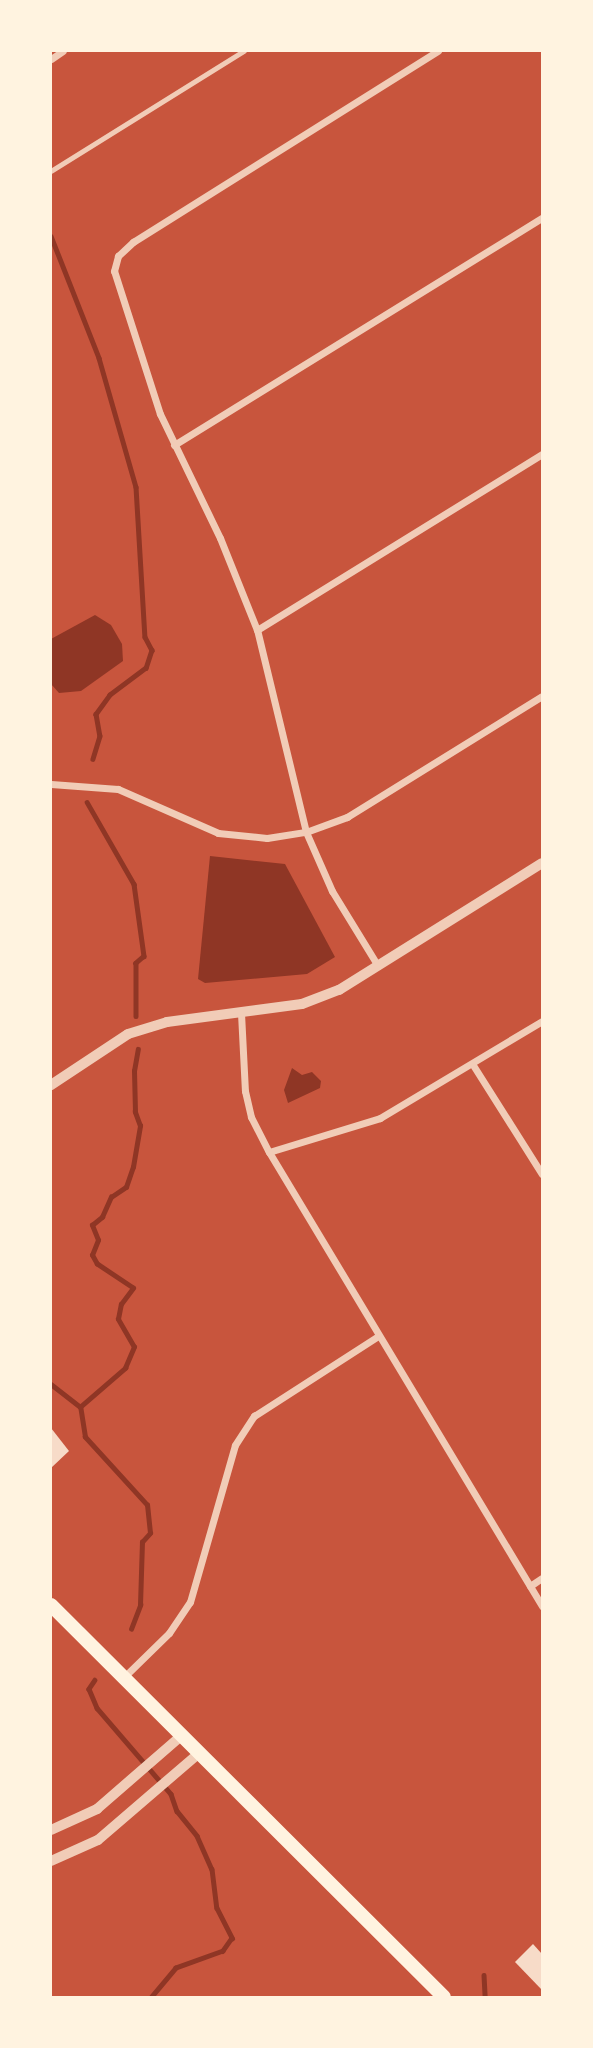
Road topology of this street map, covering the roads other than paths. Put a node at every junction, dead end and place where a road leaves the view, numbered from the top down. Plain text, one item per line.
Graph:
1 (63, 51) edge
2 (244, 51) edge
3 (438, 51) edge
4 (51, 59) edge
5 (51, 171) edge
6 (542, 218) edge
7 (174, 444) junction
8 (542, 454) edge
9 (257, 630) junction
10 (542, 696) edge
11 (51, 784) edge
12 (306, 832) junction
13 (542, 863) edge
14 (378, 966) junction
15 (241, 1013) junction
16 (542, 1021) edge
17 (473, 1065) junction
18 (51, 1085) edge
19 (268, 1152) junction
20 (542, 1174) edge
21 (378, 1336) junction
22 (542, 1578) edge
23 (530, 1586) junction
24 (51, 1605) edge
25 (542, 1606) edge
26 (123, 1677) junction
27 (181, 1736) junction
28 (198, 1754) junction
29 (51, 1830) edge
30 (51, 1861) edge
31 (444, 1997) edge

1 - 4 street
2 - 5 lane
3 - 7 street
6 - 7 street
7 - 9 street
8 - 9 street
9 - 12 street
10 - 12 street
11 - 12 street
12 - 14 street
13 - 14 street
14 - 15 street
15 - 18 street
15 - 19 street
16 - 17 street
17 - 19 street
17 - 20 street
19 - 21 street
21 - 23 street
21 - 26 street
22 - 23 street
23 - 25 street
24 - 26 main road
26 - 27 main road
27 - 28 main road
27 - 29 street
28 - 30 street
28 - 31 main road

